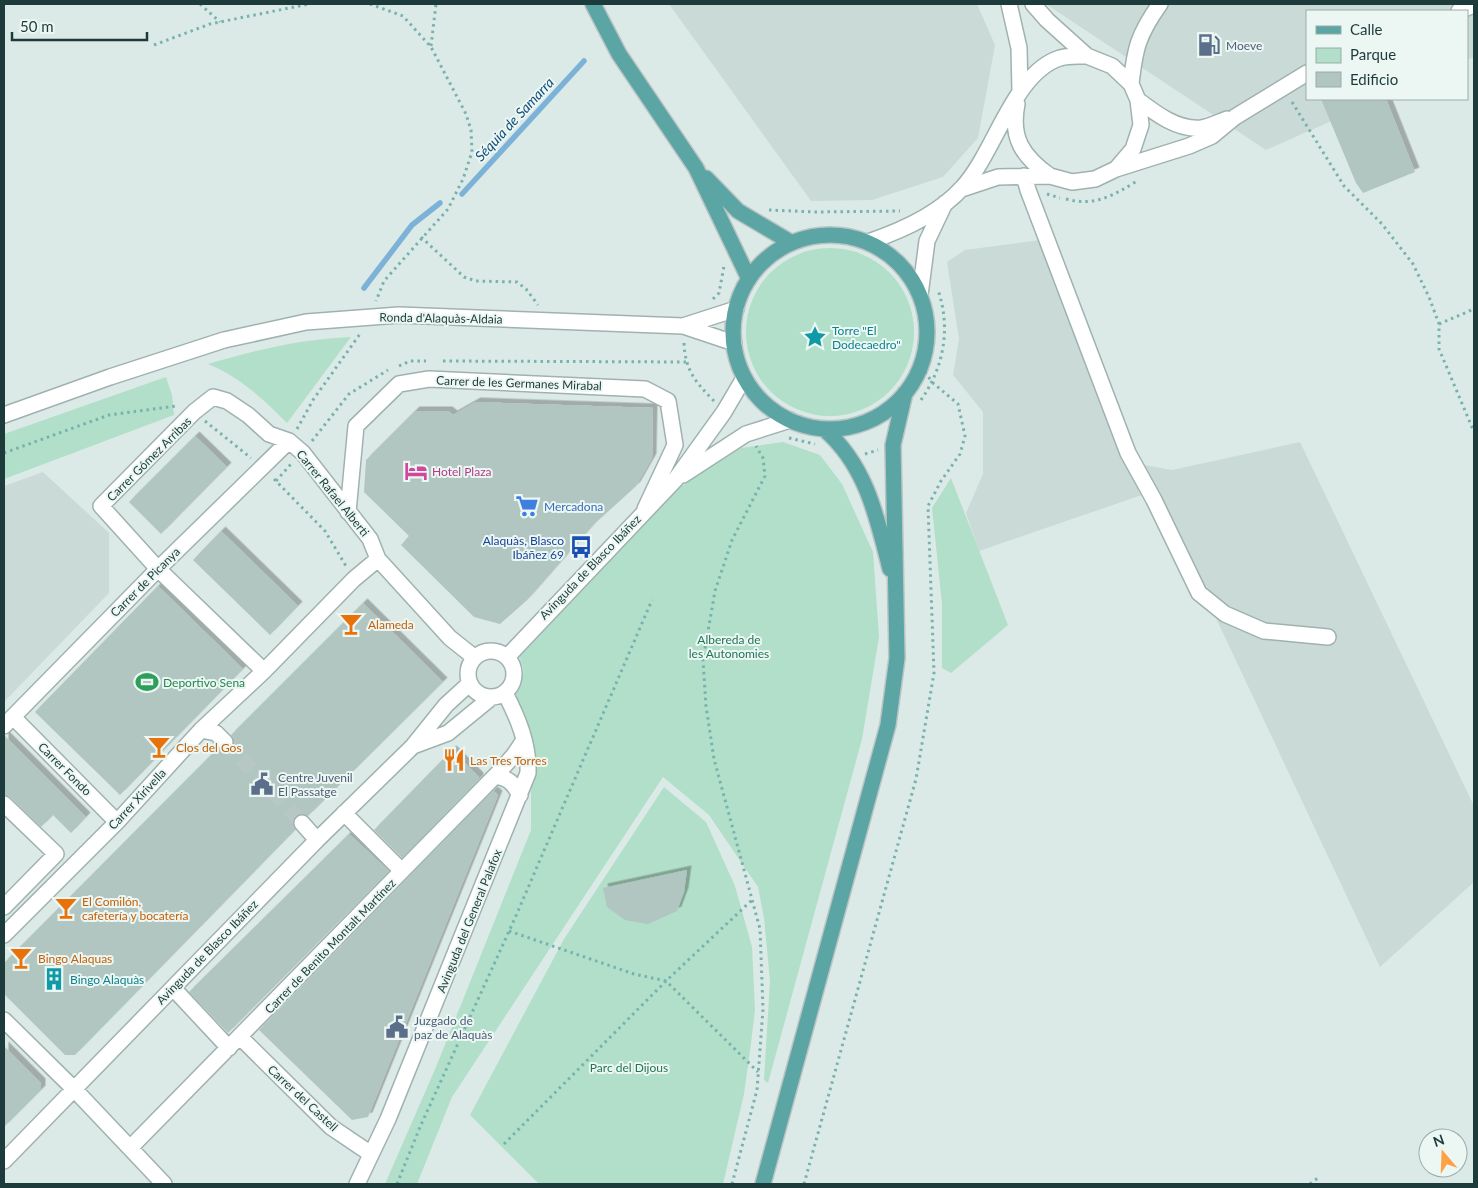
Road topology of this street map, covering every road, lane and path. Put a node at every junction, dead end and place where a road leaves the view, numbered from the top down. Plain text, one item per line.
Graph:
1 (200, 4) edge
2 (309, 4) edge
3 (370, 4) edge
4 (436, 4) edge
5 (593, 4) edge
6 (1009, 4) edge
7 (1033, 4) edge
8 (1160, 4) edge
9 (1474, 5) edge
10 (1462, 10) edge
11 (220, 22) junction
12 (154, 46) dead end
13 (431, 47) junction
14 (1087, 56) junction
15 (1306, 74) edge
16 (1131, 84) junction
17 (1281, 87) junction
18 (1019, 93) junction
19 (1138, 100) junction
20 (1235, 116) junction
21 (696, 168) junction
22 (1116, 169) junction
23 (1024, 176) junction
24 (1050, 176) junction
25 (962, 189) junction
26 (945, 203) junction
27 (927, 214) junction
28 (748, 217) junction
29 (421, 237) junction
30 (868, 242) junction
31 (792, 243) junction
32 (722, 258) dead end
33 (749, 279) junction
34 (936, 283) dead end
35 (920, 294) junction
36 (376, 301) dead end
37 (712, 301) dead end
38 (1474, 309) edge
39 (736, 310) junction
40 (539, 321) junction
41 (1439, 324) junction
42 (683, 326) junction
43 (360, 334) dead end
44 (734, 344) junction
45 (921, 367) junction
46 (744, 378) junction
47 (933, 383) junction
48 (905, 393) junction
49 (213, 397) joint
50 (919, 403) dead end
51 (194, 412) junction
52 (724, 412) junction
53 (4, 415) edge
54 (790, 420) junction
55 (824, 429) junction
56 (1474, 432) edge
57 (782, 436) dead end
58 (289, 441) junction
59 (764, 441) dead end
60 (892, 445) junction
61 (821, 449) dead end
62 (4, 453) edge
63 (302, 453) junction
64 (852, 459) junction
65 (262, 467) junction
66 (675, 480) junction
67 (276, 481) junction
68 (645, 509) junction
69 (348, 512) junction
70 (378, 559) junction
71 (158, 569) junction
72 (354, 579) junction
73 (895, 587) junction
74 (652, 600) dead end
75 (1328, 637) dead end
76 (474, 657) junction
77 (507, 657) junction
78 (264, 671) junction
79 (469, 684) junction
80 (498, 695) junction
81 (8, 721) edge
82 (201, 730) junction
83 (524, 740) junction
84 (224, 742) tunnel mouth
85 (413, 746) junction
86 (495, 776) junction
87 (520, 795) junction
88 (4, 804) edge
89 (344, 813) junction
90 (117, 822) junction
91 (302, 823) tunnel mouth
92 (317, 840) junction
93 (402, 872) junction
94 (752, 900) junction
95 (4, 908) edge
96 (509, 931) junction
97 (4, 935) edge
98 (666, 981) junction
99 (173, 988) junction
100 (7, 1029) edge
101 (235, 1042) junction
102 (758, 1073) junction
103 (74, 1089) junction
104 (504, 1144) dead end
105 (130, 1148) junction
106 (371, 1154) junction
107 (4, 1161) edge
108 (1318, 1177) dead end
109 (164, 1184) edge
110 (357, 1184) edge
111 (397, 1184) edge
112 (732, 1184) edge
113 (764, 1184) edge
114 (804, 1184) edge
115 (1310, 1184) edge

1 - 11 path
2 - 11 path
3 - 13 path
4 - 13 path
5 - 21 main road
6 - 18 street
7 - 14 street
8 - 16 street
9 - 10 street
11 - 12 path
13 - 29 path
14 - 16 street
14 - 18 street
15 - 17 street
16 - 19 street
17 - 20 street
17 - 41 path
18 - 24 street
18 - 25 street
19 - 20 street
19 - 22 street
20 - 22 street
21 - 28 main road
21 - 33 main road
22 - 24 street
23 - 24 street
23 - 25 street
23 - 75 street
25 - 26 street
26 - 27 street
26 - 35 street
27 - 28 path
27 - 30 street
28 - 31 main road
29 - 36 path
29 - 40 path
30 - 31 main road
30 - 35 main road
31 - 33 main road
32 - 37 path
33 - 39 main road
34 - 47 path
35 - 45 main road
38 - 41 path
39 - 42 street
39 - 44 main road
40 - 42 street, Ronda d'Alaquàs-Aldaia
40 - 53 street, Ronda d'Alaquàs-Aldaia
41 - 56 path
42 - 44 street
42 - 52 path
43 - 58 path
44 - 46 main road
45 - 47 path
45 - 48 main road
46 - 52 street, Avinguda de Blasco Ibáñez
46 - 54 main road
47 - 50 path
47 - 114 path
48 - 55 main road
48 - 60 main road
49 - 51 street, Carrer Gómez Arribas
49 - 58 street, Carrer Rafael Alberti
51 - 62 path
51 - 65 path
51 - 71 street, Carrer Gómez Arribas
52 - 66 street, Avinguda de Blasco Ibáñez
54 - 55 main road
54 - 66 street, Avinguda de Blasco Ibáñez
55 - 64 main road
57 - 61 path
58 - 63 street, Carrer Rafael Alberti
58 - 65 street, Carrer de Picanya
59 - 94 path
60 - 64 path
60 - 73 main road
63 - 67 path
63 - 69 street, Carrer Rafael Alberti
64 - 73 main road
65 - 67 path
65 - 71 street, Carrer de Picanya
66 - 68 street, Avinguda de Blasco Ibáñez
67 - 72 path
68 - 69 street, Carrer de les Germanes Mirabal
68 - 77 street, Avinguda de Blasco Ibáñez
69 - 70 street, Carrer Rafael Alberti
70 - 72 street, Carrer Xirivella
70 - 76 street, Carrer Rafael Alberti
71 - 78 street, Carrer Gómez Arribas
71 - 81 street, Carrer de Picanya
72 - 78 street, Carrer Xirivella
73 - 113 main road
74 - 96 path
76 - 77 street
76 - 79 street
77 - 80 street
78 - 82 street, Carrer Xirivella
79 - 80 street
79 - 85 street, Avinguda de Blasco Ibáñez
80 - 83 street, Avinguda del General Palafox
80 - 85 street, Avinguda de Blasco Ibáñez
81 - 90 street, Carrer Fondo
82 - 84 street
82 - 90 street, Carrer Xirivella
83 - 86 street, Carrer de Benito Montalt Martínez
83 - 87 street, Avinguda del General Palafox
85 - 89 street, Avinguda de Blasco Ibáñez
86 - 87 street
86 - 93 street, Carrer de Benito Montalt Martínez
87 - 106 street, Avinguda del General Palafox
88 - 95 street
89 - 92 street, Avinguda de Blasco Ibáñez
89 - 93 street
90 - 97 street, Carrer Xirivella
91 - 92 street
92 - 99 street, Avinguda de Blasco Ibáñez
93 - 101 street, Carrer de Benito Montalt Martínez
94 - 98 path
94 - 102 path
96 - 98 path
96 - 111 path
98 - 102 path
98 - 104 path
99 - 101 street, Carrer del Castell
99 - 103 street, Avinguda de Blasco Ibáñez
100 - 103 street
101 - 105 street, Carrer de Benito Montalt Martínez
101 - 106 street, Carrer del Castell
102 - 112 path
103 - 105 street
103 - 107 street, Avinguda de Blasco Ibáñez
105 - 109 street
106 - 110 street, Avinguda del General Palafox
108 - 115 path

